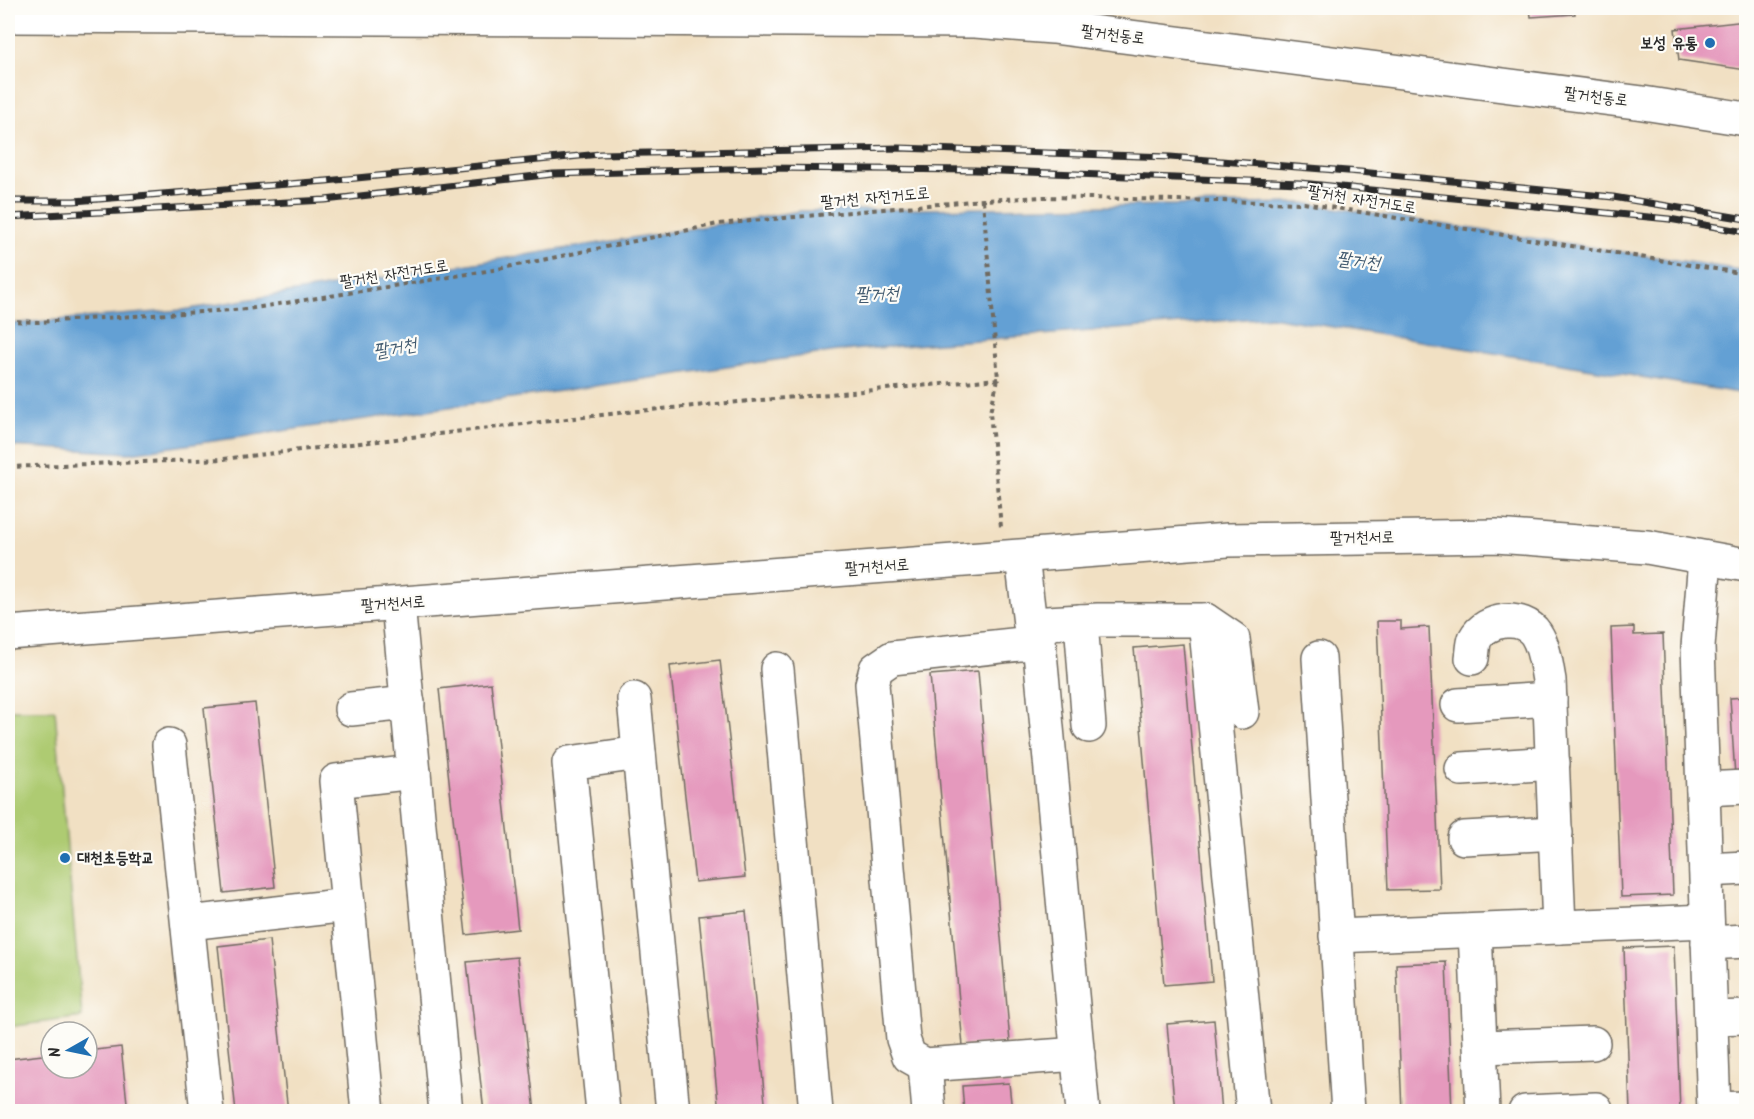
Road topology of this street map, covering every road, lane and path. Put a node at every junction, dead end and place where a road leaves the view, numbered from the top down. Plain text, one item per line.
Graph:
1 (308, 13) edge
2 (842, 15) edge
3 (8, 16) edge
4 (1053, 17) edge
5 (1746, 119) edge
6 (983, 200) junction
7 (1746, 274) edge
8 (8, 321) edge
9 (998, 379) junction
10 (8, 467) edge
11 (1013, 557) junction
12 (1705, 558) junction
13 (1746, 565) edge
14 (398, 604) junction
15 (1205, 620) junction
16 (1081, 621) junction
17 (8, 633) edge
18 (1035, 633) junction
19 (1319, 658) dead end
20 (1472, 658) dead end
21 (777, 669) dead end
22 (634, 699) dead end
23 (1550, 699) junction
24 (408, 703) junction
25 (1458, 705) dead end
26 (351, 709) dead end
27 (1242, 712) dead end
28 (1089, 726) dead end
29 (169, 745) dead end
30 (639, 753) junction
31 (1552, 763) junction
32 (1462, 769) dead end
33 (414, 772) junction
34 (1746, 787) edge
35 (1703, 789) junction
36 (1556, 833) junction
37 (1464, 838) dead end
38 (1746, 868) edge
39 (1706, 870) junction
40 (348, 905) junction
41 (188, 923) junction
42 (1559, 927) junction
43 (1475, 931) junction
44 (1708, 932) junction
45 (1336, 936) junction
46 (1746, 941) edge
47 (1746, 1017) edge
48 (1711, 1018) junction
49 (1593, 1043) dead end
50 (1481, 1047) junction
51 (1078, 1054) junction
52 (925, 1065) junction
53 (1746, 1108) edge
54 (1596, 1109) dead end
55 (1714, 1110) edge
56 (207, 1112) edge
57 (368, 1112) edge
58 (446, 1112) edge
59 (603, 1112) edge
60 (673, 1112) edge
61 (816, 1112) edge
62 (929, 1112) edge
63 (1083, 1112) edge
64 (1253, 1112) edge
65 (1348, 1112) edge
66 (1483, 1112) edge
67 (1525, 1112) edge

1 - 2 main road, 팔거천동로
1 - 3 main road, 팔거천동로
2 - 4 main road, 팔거천동로
4 - 5 main road, 팔거천동로
6 - 7 path, 팔거천 자전거도로
6 - 8 path, 팔거천 자전거도로
6 - 9 path
9 - 10 path
9 - 11 path
11 - 12 main road, 팔거천서로
11 - 14 main road, 팔거천서로
11 - 18 main road
12 - 13 main road, 팔거천서로
12 - 35 main road
14 - 17 main road, 팔거천서로
14 - 24 main road
15 - 16 main road
15 - 27 main road
15 - 64 main road
16 - 18 main road
16 - 28 main road
18 - 51 main road
18 - 52 main road
19 - 45 main road
20 - 23 main road
21 - 61 main road
22 - 30 main road
23 - 25 main road
23 - 31 main road
24 - 26 main road
24 - 33 main road
29 - 41 main road
30 - 59 main road
30 - 60 main road
31 - 32 main road
31 - 36 main road
33 - 40 main road
33 - 58 main road
34 - 35 main road
35 - 39 main road
36 - 37 main road
36 - 42 main road
38 - 39 main road
39 - 44 main road
40 - 41 main road
40 - 57 main road
41 - 56 main road
42 - 43 main road
42 - 44 main road
43 - 45 main road
43 - 50 main road
44 - 46 main road
44 - 48 main road
45 - 65 main road
47 - 48 main road
48 - 55 main road
49 - 50 main road
50 - 66 main road
51 - 52 main road
51 - 63 main road
52 - 62 main road
53 - 55 main road
54 - 67 main road

